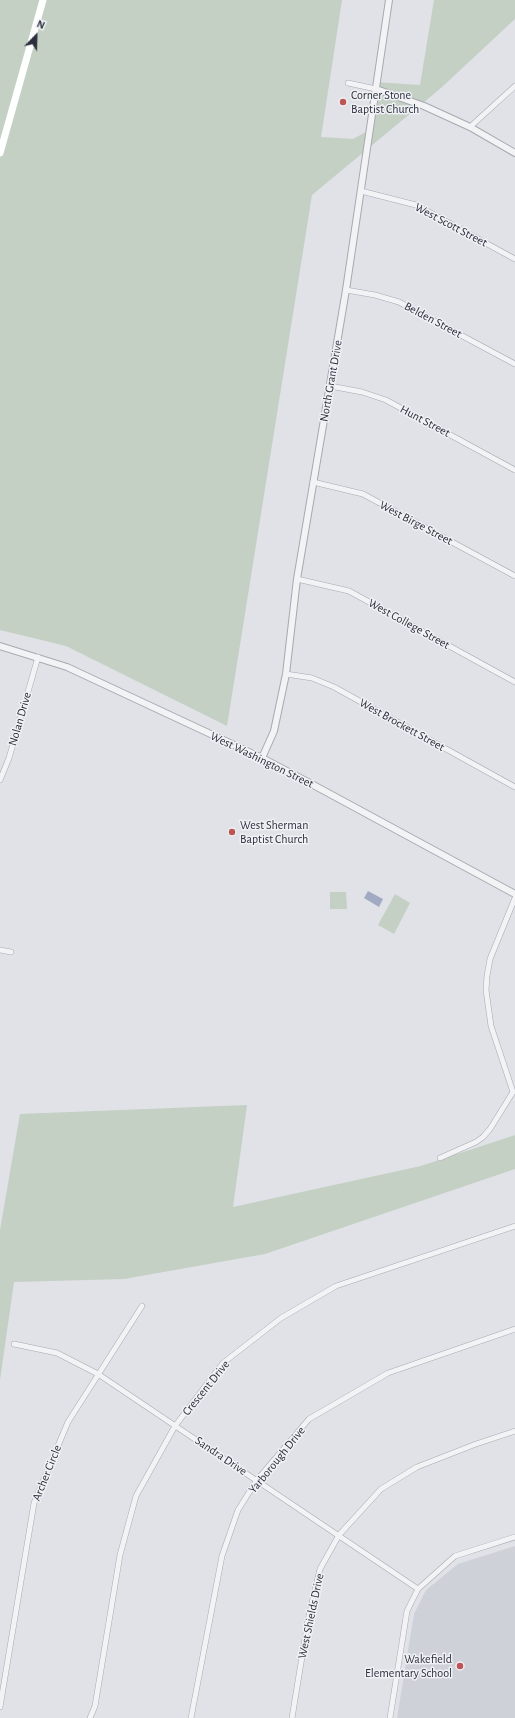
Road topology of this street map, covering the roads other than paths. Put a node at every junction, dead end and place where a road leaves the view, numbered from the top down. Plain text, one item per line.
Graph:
1 (43, 0) edge
2 (389, 0) edge
3 (348, 83) dead end
4 (515, 86) edge
5 (376, 89) junction
6 (470, 127) junction
7 (0, 153) edge
8 (515, 153) edge
9 (361, 191) junction
10 (515, 259) edge
11 (346, 290) junction
12 (515, 364) edge
13 (330, 386) junction
14 (515, 470) edge
15 (313, 482) junction
16 (515, 576) edge
17 (297, 579) junction
18 (0, 646) edge
19 (38, 657) junction
20 (286, 674) junction
21 (515, 682) edge
22 (262, 758) junction
23 (0, 780) edge
24 (515, 787) edge
25 (515, 894) edge
26 (515, 898) edge
27 (0, 950) edge
28 (11, 952) dead end
29 (514, 1092) edge
30 (440, 1158) dead end
31 (515, 1226) edge
32 (142, 1306) dead end
33 (515, 1329) edge
34 (14, 1344) dead end
35 (98, 1374) junction
36 (175, 1426) junction
37 (515, 1431) edge
38 (257, 1480) junction
39 (339, 1535) junction
40 (515, 1537) edge
41 (418, 1589) junction
42 (0, 1707) edge
43 (90, 1718) edge
44 (191, 1718) edge
45 (292, 1718) edge
46 (390, 1718) edge

1 - 7 main road
2 - 5 street, North Grant Drive
3 - 5 street
4 - 6 street
5 - 6 street
5 - 9 street, North Grant Drive
6 - 8 street
9 - 10 street, West Scott Street
9 - 11 street, North Grant Drive
11 - 12 street, Belden Street
11 - 13 street, North Grant Drive
13 - 14 street, Hunt Street
13 - 15 street, North Grant Drive
15 - 16 street, West Birge Street
15 - 17 street, North Grant Drive
17 - 20 street, North Grant Drive
17 - 21 street, West College Street
18 - 19 street, West Washington Street
19 - 22 street, West Washington Street
19 - 23 street, Nolan Drive
20 - 22 street, North Grant Drive
20 - 24 street, West Brockett Street
22 - 25 street, West Washington Street
26 - 29 street
27 - 28 street
29 - 30 street
31 - 36 street, Crescent Drive
32 - 35 street, Archer Circle
33 - 38 street, Yarborough Drive
34 - 35 street, Sandra Drive
35 - 36 street, Sandra Drive
35 - 42 street, Archer Circle
36 - 38 street, Sandra Drive
36 - 43 street, Crescent Drive
37 - 39 street, West Shields Drive
38 - 39 street, Sandra Drive
38 - 44 street, Yarborough Drive
39 - 41 street, Sandra Drive
39 - 45 street, West Shields Drive
40 - 41 street
41 - 46 street

